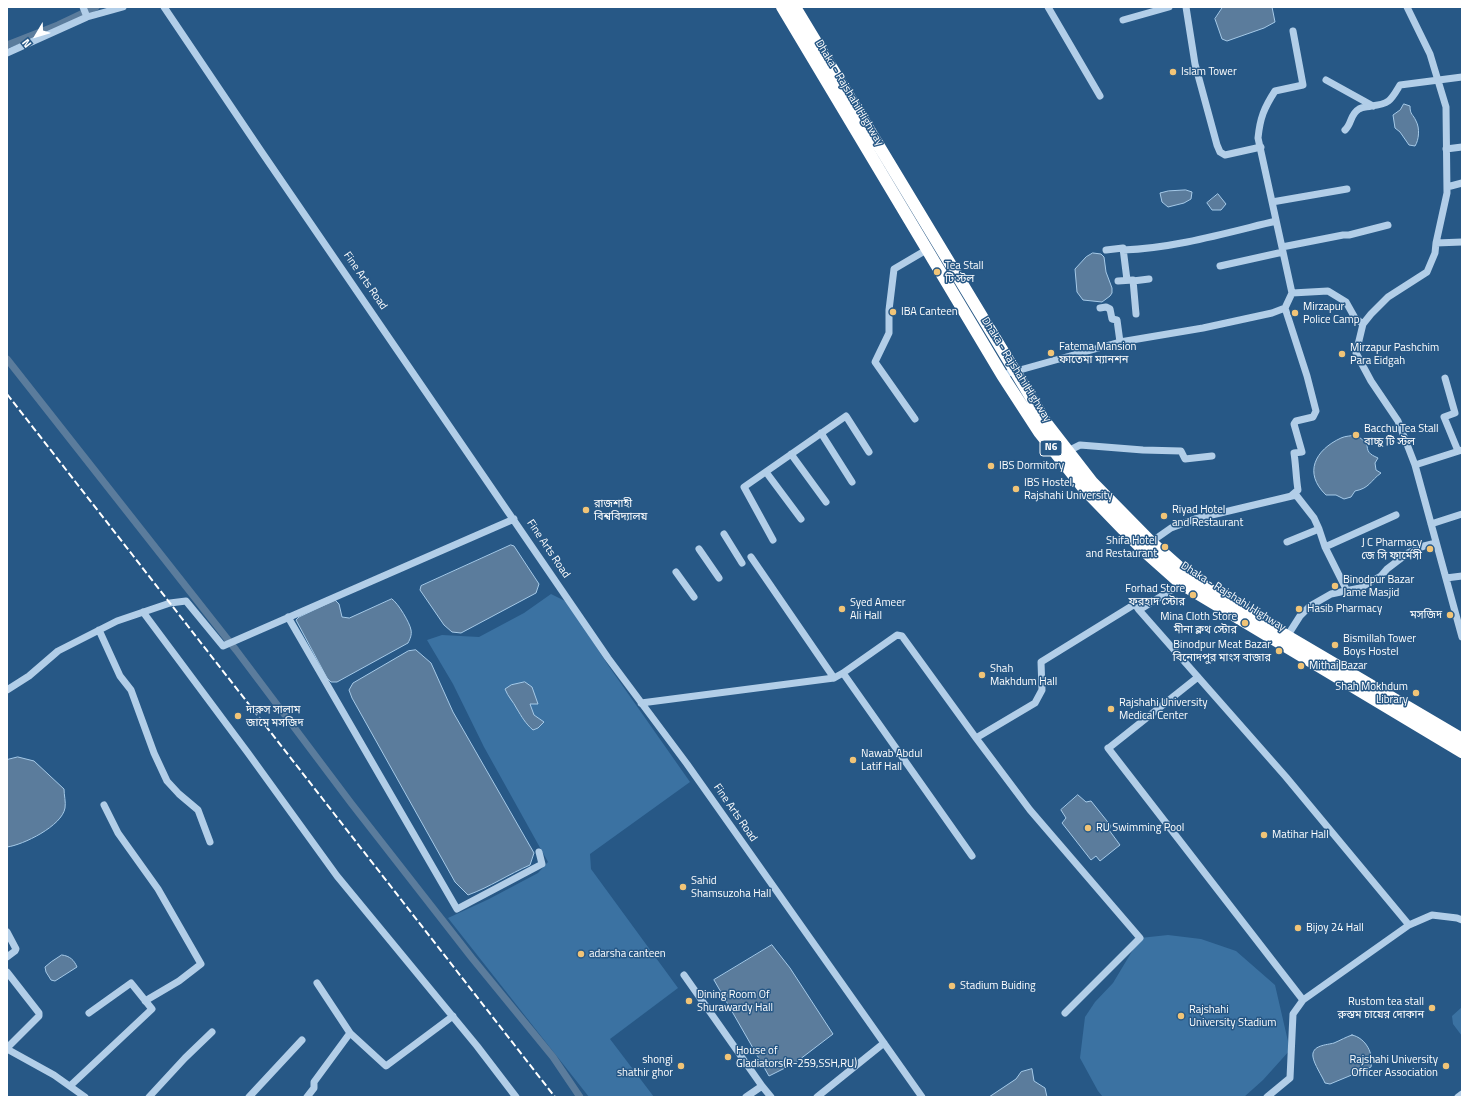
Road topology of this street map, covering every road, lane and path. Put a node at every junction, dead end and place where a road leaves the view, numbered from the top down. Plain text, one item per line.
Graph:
1 (83, 7) edge
2 (123, 7) edge
3 (164, 7) edge
4 (782, 7) edge
5 (795, 7) edge
6 (1048, 7) edge
7 (1169, 7) edge
8 (1186, 7) edge
9 (1407, 7) edge
10 (87, 17) junction
11 (1123, 20) dead end
12 (1293, 31) dead end
13 (7, 53) edge
14 (1462, 77) edge
15 (1326, 80) dead end
16 (1438, 80) junction
17 (1100, 96) dead end
18 (1373, 106) junction
19 (1345, 130) dead end
20 (1462, 146) edge
21 (1261, 147) junction
22 (1446, 149) junction
23 (1462, 183) edge
24 (1447, 187) junction
25 (1348, 189) dead end
26 (1272, 202) junction
27 (1276, 221) junction
28 (1388, 225) dead end
29 (1462, 242) edge
30 (1436, 243) junction
31 (928, 249) junction
32 (1283, 249) junction
33 (1106, 250) dead end
34 (1123, 250) junction
35 (1220, 266) dead end
36 (1149, 279) dead end
37 (1130, 280) junction
38 (1118, 282) dead end
39 (1292, 294) junction
40 (1100, 308) dead end
41 (1285, 308) junction
42 (1136, 314) dead end
43 (1363, 324) junction
44 (1120, 342) junction
45 (1014, 372) junction
46 (1002, 376) junction
47 (1445, 378) dead end
48 (915, 419) dead end
49 (821, 433) junction
50 (1068, 450) junction
51 (1460, 450) edge
52 (868, 452) dead end
53 (791, 454) junction
54 (1212, 456) dead end
55 (1415, 465) junction
56 (766, 472) junction
57 (852, 482) dead end
58 (1291, 496) junction
59 (826, 502) dead end
60 (1462, 514) edge
61 (1396, 515) dead end
62 (514, 519) junction
63 (801, 519) dead end
64 (1431, 524) junction
65 (1319, 529) junction
66 (724, 534) dead end
67 (773, 540) dead end
68 (1151, 542) junction
69 (1287, 542) dead end
70 (1436, 543) junction
71 (1325, 547) junction
72 (699, 549) dead end
73 (750, 557) dead end
74 (742, 563) dead end
75 (676, 572) dead end
76 (1462, 576) edge
77 (719, 578) dead end
78 (1446, 578) junction
79 (1180, 583) junction
80 (1347, 591) junction
81 (694, 597) dead end
82 (1139, 610) junction
83 (143, 612) junction
84 (288, 617) junction
85 (99, 630) junction
86 (1462, 637) edge
87 (1285, 639) junction
88 (843, 673) junction
89 (1198, 677) junction
90 (834, 678) junction
91 (7, 690) edge
92 (641, 703) junction
93 (976, 738) junction
94 (1462, 739) edge
95 (1462, 752) edge
96 (104, 805) dead end
97 (210, 842) dead end
98 (539, 852) dead end
99 (972, 856) dead end
100 (1462, 920) edge
101 (1409, 925) junction
102 (7, 932) edge
103 (7, 957) edge
104 (7, 972) edge
105 (684, 975) dead end
106 (317, 983) dead end
107 (1303, 1000) junction
108 (145, 1001) junction
109 (88, 1013) dead end
110 (1065, 1014) dead end
111 (453, 1016) junction
112 (212, 1032) dead end
113 (350, 1033) junction
114 (302, 1040) dead end
115 (884, 1044) junction
116 (7, 1048) edge
117 (70, 1086) junction
118 (762, 1086) junction
119 (1462, 1094) edge
120 (85, 1097) edge
121 (149, 1097) edge
122 (249, 1097) edge
123 (307, 1097) edge
124 (516, 1097) edge
125 (746, 1097) edge
126 (771, 1097) edge
127 (817, 1097) edge
128 (922, 1097) edge
129 (1267, 1097) edge
130 (1458, 1097) edge

1 - 10 street
2 - 10 street
3 - 62 street, Fine Arts Road
4 - 31 highway, Dhaka - Rajshahi Highway / N6
5 - 45 highway, Dhaka - Rajshahi Highway / N6
6 - 17 street
7 - 11 street
8 - 21 street
9 - 16 street
10 - 13 street
12 - 21 street
14 - 16 street
15 - 18 street
16 - 18 street
16 - 22 street
18 - 19 street
20 - 22 street
21 - 26 street
22 - 24 street
23 - 24 street
24 - 30 street
25 - 26 street
26 - 27 street
27 - 32 street
27 - 34 street
28 - 32 street
29 - 30 street
30 - 43 street
31 - 46 highway, Dhaka - Rajshahi Highway / N6
31 - 48 street
32 - 35 street
32 - 39 street
33 - 34 street
34 - 37 street
36 - 37 street
37 - 38 street
37 - 42 street
39 - 41 street
39 - 43 street
40 - 44 street
41 - 44 street
41 - 58 street
43 - 55 street
44 - 45 street
45 - 46 street
45 - 50 highway, Dhaka - Rajshahi Highway / N6
46 - 79 highway, Dhaka - Rajshahi Highway / N6
47 - 51 street
49 - 52 street
49 - 53 street
49 - 57 street
50 - 54 street
50 - 68 highway, Dhaka - Rajshahi Highway / N6
51 - 55 street
53 - 56 street
53 - 59 street
55 - 64 street
56 - 63 street
56 - 67 street
58 - 65 street
58 - 68 street
60 - 64 street
61 - 71 street
62 - 84 street
62 - 92 street, Fine Arts Road
64 - 70 street
65 - 69 street
65 - 71 street
66 - 74 street
68 - 87 highway, Dhaka - Rajshahi Highway / N6
70 - 78 street
70 - 80 street
71 - 80 street
72 - 77 street
73 - 90 street
75 - 81 street
76 - 78 street
78 - 86 street
79 - 82 street
79 - 87 highway, Dhaka - Rajshahi Highway / N6
80 - 87 street
82 - 89 street
82 - 93 street
83 - 84 street
83 - 85 street
83 - 111 street
84 - 98 street
85 - 91 street
85 - 97 street
87 - 94 highway, Dhaka - Rajshahi Highway / N6
87 - 95 highway, Dhaka - Rajshahi Highway / N6
88 - 90 street
88 - 93 street
88 - 99 street
89 - 101 street
89 - 107 street
90 - 92 street
92 - 115 street, Fine Arts Road
93 - 110 street
96 - 108 street
100 - 101 street
101 - 107 street
102 - 103 street
104 - 116 street
105 - 118 street
106 - 113 street
107 - 129 street
108 - 109 street
108 - 117 street
111 - 113 street
111 - 124 street
112 - 121 street
113 - 123 street
114 - 122 street
115 - 127 street
115 - 128 street, Fine Arts Road
116 - 117 street
117 - 120 street
118 - 125 street
118 - 126 street
119 - 130 street

